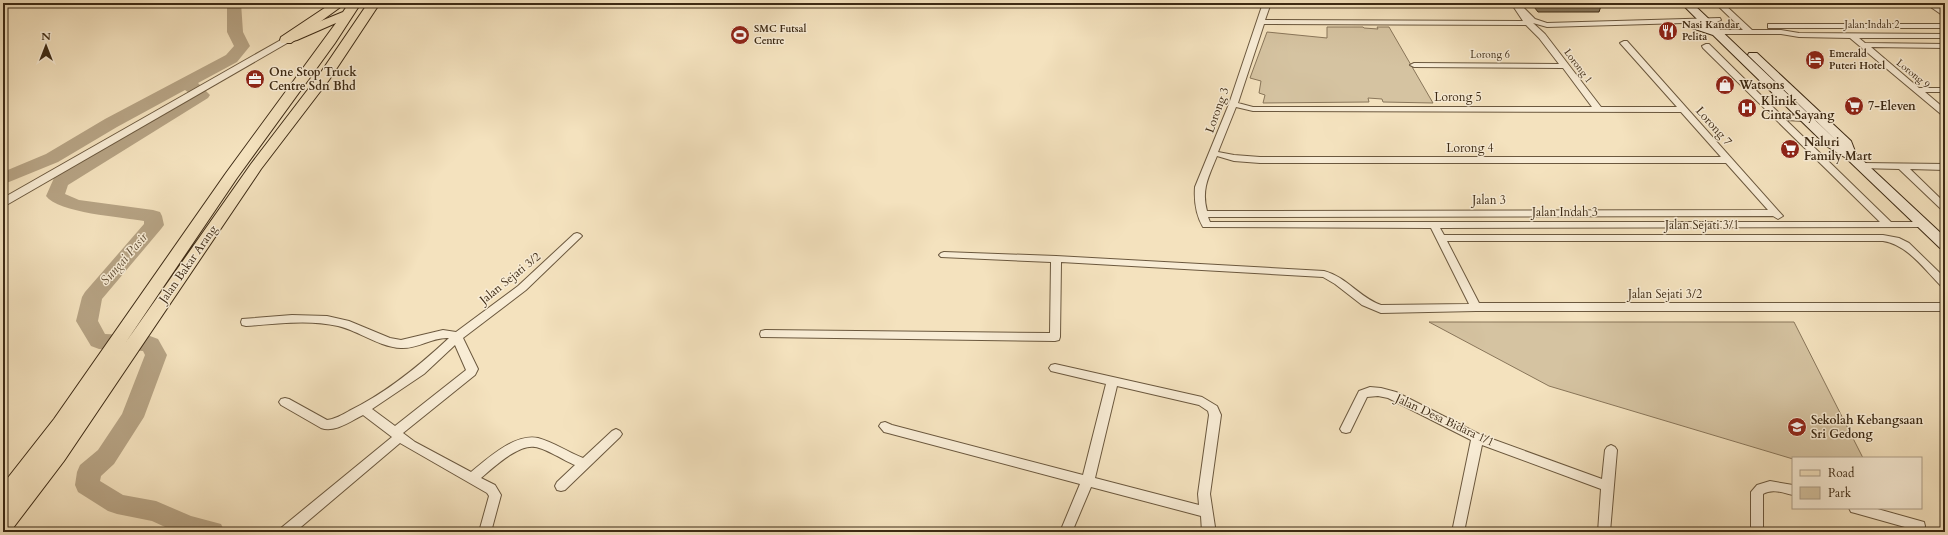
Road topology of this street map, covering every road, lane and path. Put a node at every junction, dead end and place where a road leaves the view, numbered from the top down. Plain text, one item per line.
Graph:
1 (374, 3) edge
2 (1267, 3) edge
3 (1515, 3) edge
4 (1719, 3) edge
5 (1929, 3) edge
6 (1692, 5) edge
7 (347, 7) edge
8 (1520, 10) junction
9 (1945, 15) edge
10 (1261, 22) junction
11 (1603, 22) junction
12 (1687, 22) junction
13 (1528, 23) junction
14 (1547, 25) junction
15 (1743, 26) junction
16 (1945, 26) edge
17 (1719, 30) junction
18 (1750, 32) junction
19 (1799, 35) junction
20 (1542, 36) junction
21 (1851, 36) junction
22 (1945, 36) edge
23 (286, 40) junction
24 (331, 40) junction
25 (1624, 43) dead end
26 (1862, 45) junction
27 (1706, 46) dead end
28 (1945, 46) edge
29 (1414, 65) dead end
30 (1565, 66) junction
31 (1917, 90) junction
32 (1945, 90) edge
33 (1233, 104) junction
34 (1598, 109) junction
35 (1683, 110) junction
36 (1945, 113) edge
37 (1780, 117) junction
38 (1805, 118) junction
39 (1213, 153) junction
40 (1850, 155) junction
41 (1728, 160) junction
42 (1862, 166) junction
43 (1901, 166) junction
44 (1945, 166) edge
45 (3, 203) edge
46 (1945, 208) edge
47 (1776, 213) junction
48 (1202, 214) junction
49 (1206, 225) joint
50 (1434, 225) junction
51 (1786, 225) junction
52 (1889, 225) junction
53 (1924, 225) junction
54 (577, 236) dead end
55 (1441, 238) junction
56 (1945, 245) edge
57 (944, 255) dead end
58 (1056, 258) junction
59 (1945, 284) edge
60 (1476, 307) junction
61 (1945, 307) edge
62 (246, 322) dead end
63 (765, 334) dead end
64 (457, 337) junction
65 (110, 366) junction
66 (1055, 368) dead end
67 (1113, 380) junction
68 (285, 402) dead end
69 (364, 409) junction
70 (885, 426) dead end
71 (1346, 429) dead end
72 (616, 434) dead end
73 (398, 435) junction
74 (1477, 438) junction
75 (1611, 450) dead end
76 (584, 464) junction
77 (472, 478) junction
78 (1088, 480) junction
79 (561, 486) dead end
80 (1607, 486) junction
81 (1792, 490) edge
82 (3, 499) edge
83 (1859, 509) edge
84 (1207, 512) junction
85 (3, 526) edge
86 (1920, 526) dead end
87 (286, 532) edge
88 (485, 532) edge
89 (1066, 532) edge
90 (1208, 532) edge
91 (1458, 532) edge
92 (1604, 532) edge
93 (1757, 532) edge

1 - 65 main road, Jalan Bakar Arang
2 - 10 street, Lorong 3
3 - 8 street
4 - 15 street
5 - 9 street
6 - 12 main road
6 - 17 main road
7 - 23 highway
7 - 24 main road, Jalan Bakar Arang
8 - 11 street
8 - 13 street, Lorong 1
8 - 14 street
10 - 13 street
10 - 33 street, Lorong 3
11 - 12 street
11 - 14 street
12 - 17 main road
12 - 17 street
13 - 20 street, Lorong 1
14 - 20 street
15 - 16 street
15 - 18 street
17 - 18 street, Jalan Indah 2
17 - 19 street, Jalan Indah 2
17 - 38 main road
17 - 40 main road
18 - 19 street, Jalan Indah 2
19 - 21 street, Jalan Indah 2
20 - 30 street, Lorong 1
21 - 22 street, Jalan Indah 2
21 - 26 street, Lorong 9
23 - 24 main road
23 - 45 street
24 - 65 main road, Jalan Bakar Arang
25 - 35 street, Lorong 7
26 - 28 street
26 - 31 street, Lorong 9
27 - 37 street
29 - 30 street, Lorong 6
30 - 34 street, Lorong 1
31 - 32 street
31 - 36 street, Lorong 9
33 - 34 street, Lorong 5
33 - 39 street, Lorong 3
34 - 35 street, Lorong 5
35 - 41 street, Lorong 7
37 - 38 street
37 - 52 street
38 - 40 main road
39 - 41 street, Lorong 4
39 - 48 street, Lorong 3
40 - 42 main road
41 - 47 street, Lorong 7
42 - 43 street
42 - 53 main road
43 - 44 street
43 - 46 street
47 - 48 street, Jalan 3
47 - 51 street, Lorong 7
48 - 49 street, Lorong 3
49 - 50 street, Jalan Indah 3
50 - 51 street, Jalan Indah 3
50 - 55 street
51 - 52 street, Jalan Indah 3
52 - 53 street, Jalan Indah 3
53 - 56 main road
54 - 64 street, Jalan Sejati 3/2
55 - 59 street, Jalan Sejati 3/1
55 - 60 street
57 - 58 street, Jalan Sejati 3/2
58 - 60 street, Jalan Sejati 3/2
58 - 63 street
60 - 61 street, Jalan Sejati 3/2
62 - 64 street
64 - 69 street, Jalan Sejati 3/2
64 - 73 street
65 - 82 main road, Jalan Bakar Arang
65 - 85 main road, Jalan Bakar Arang
66 - 67 street
67 - 78 street
67 - 84 street
68 - 69 street, Jalan Sejati 3/2
69 - 73 street
70 - 78 street
71 - 74 street, Jalan Desa Bidara 1/1
72 - 76 street
73 - 77 street
73 - 87 street
74 - 80 street, Jalan Desa Bidara 1/1
74 - 91 street
75 - 80 street
76 - 77 street
76 - 79 street
77 - 88 street
78 - 84 street
78 - 89 street
80 - 92 street
81 - 93 street
83 - 86 street
84 - 90 street

